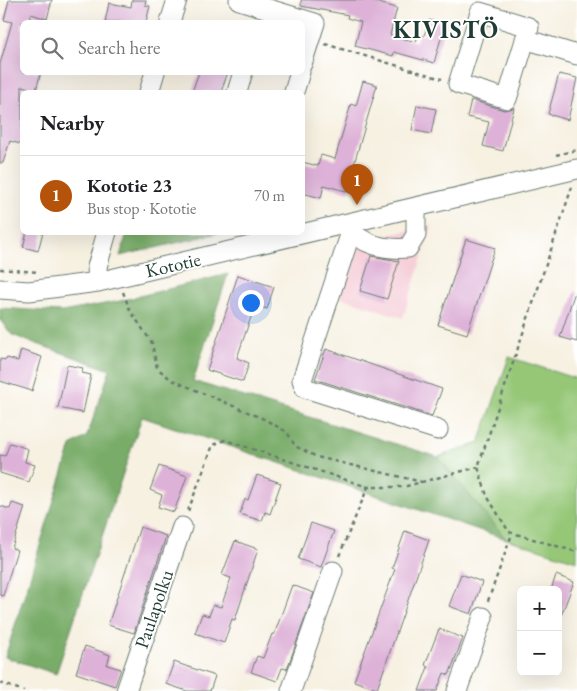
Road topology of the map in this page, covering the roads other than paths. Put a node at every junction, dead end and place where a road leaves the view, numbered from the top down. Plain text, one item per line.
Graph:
1 (177, 0) edge
2 (240, 0) edge
3 (260, 15) edge
4 (171, 20) edge
5 (294, 20) edge
6 (305, 22) edge
7 (525, 39) junction
8 (305, 55) edge
9 (577, 55) edge
10 (154, 75) edge
11 (242, 75) edge
12 (299, 75) edge
13 (150, 90) edge
14 (238, 90) edge
15 (295, 90) edge
16 (576, 174) edge
17 (416, 208) junction
18 (348, 229) junction
19 (106, 235) edge
20 (98, 282) junction
21 (0, 289) edge
22 (438, 430) dead end
23 (182, 527) road end
24 (333, 571) road end
25 (483, 617) road end
26 (126, 691) edge
27 (292, 691) edge
28 (458, 691) edge

1 - 4 street
2 - 3 street
3 - 5 street
6 - 8 street
7 - 7 street
7 - 9 street
10 - 13 street
11 - 14 street
12 - 15 street
16 - 17 street, Kototie
17 - 18 street, Kototie
17 - 18 street
18 - 20 street, Kototie
18 - 22 street
19 - 20 street
20 - 21 street, Kototie
23 - 26 street, Paulapolku
24 - 27 street
25 - 28 street

